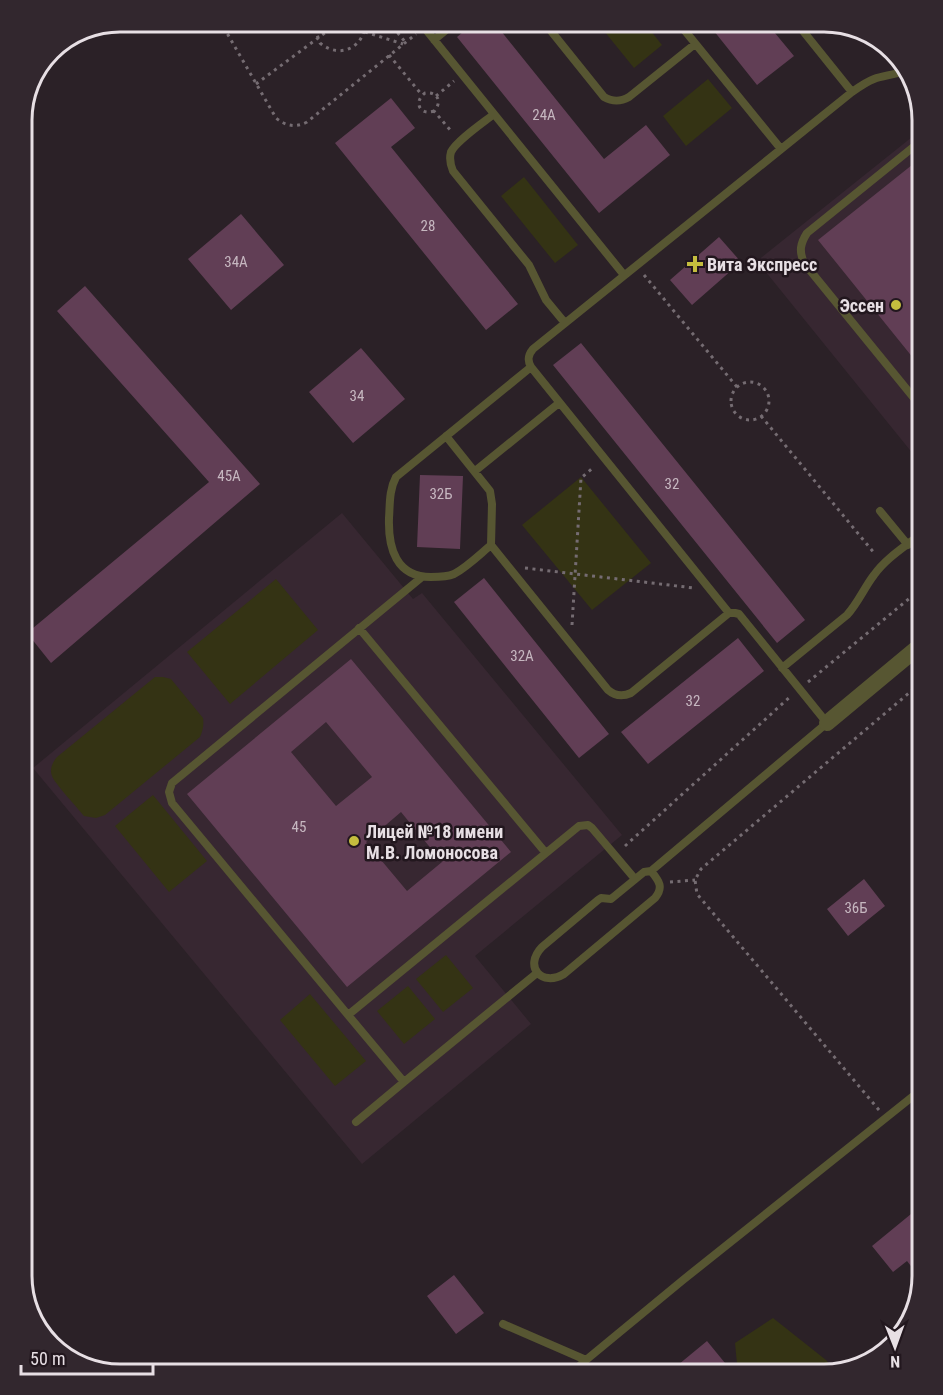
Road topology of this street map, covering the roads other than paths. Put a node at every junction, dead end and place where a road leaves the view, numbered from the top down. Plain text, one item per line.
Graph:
1 (427, 31) edge
2 (444, 31) edge
3 (552, 32) edge
4 (685, 32) edge
5 (804, 32) edge
6 (434, 40) junction
7 (695, 44) junction
8 (898, 74) edge
9 (852, 92) junction
10 (494, 114) junction
11 (912, 148) edge
12 (781, 149) junction
13 (624, 275) junction
14 (565, 323) junction
15 (531, 368) junction
16 (912, 396) edge
17 (559, 403) junction
18 (446, 436) junction
19 (475, 471) junction
20 (880, 511) dead end
21 (912, 542) edge
22 (491, 545) junction
23 (908, 545) junction
24 (422, 577) junction
25 (729, 613) junction
26 (359, 628) junction
27 (912, 653) edge
28 (782, 668) junction
29 (827, 723) junction
30 (545, 852) junction
31 (651, 871) junction
32 (635, 879) junction
33 (537, 973) junction
34 (348, 1015) junction
35 (404, 1082) junction
36 (912, 1097) edge
37 (356, 1122) dead end
38 (503, 1324) dead end
39 (586, 1360) junction
40 (582, 1364) edge

1 - 6 lane
2 - 6 lane
3 - 7 lane
4 - 7 lane
5 - 9 lane
6 - 10 lane
7 - 12 lane
8 - 9 lane
9 - 12 lane
10 - 13 lane
10 - 14 lane
11 - 16 lane
12 - 13 lane
13 - 14 lane
14 - 15 lane
15 - 17 lane
15 - 18 lane
17 - 19 lane
17 - 25 lane
18 - 19 lane
18 - 24 lane
19 - 22 lane
20 - 23 lane
21 - 23 lane
22 - 24 lane
22 - 25 lane
23 - 28 lane
24 - 26 lane
25 - 28 lane
26 - 30 lane
26 - 34 lane
27 - 29 street
28 - 29 lane
29 - 31 lane
30 - 32 lane
30 - 34 lane
31 - 32 lane
31 - 33 lane
32 - 33 lane
33 - 35 lane
34 - 35 lane
35 - 37 lane
36 - 39 lane
38 - 39 lane
39 - 40 lane

